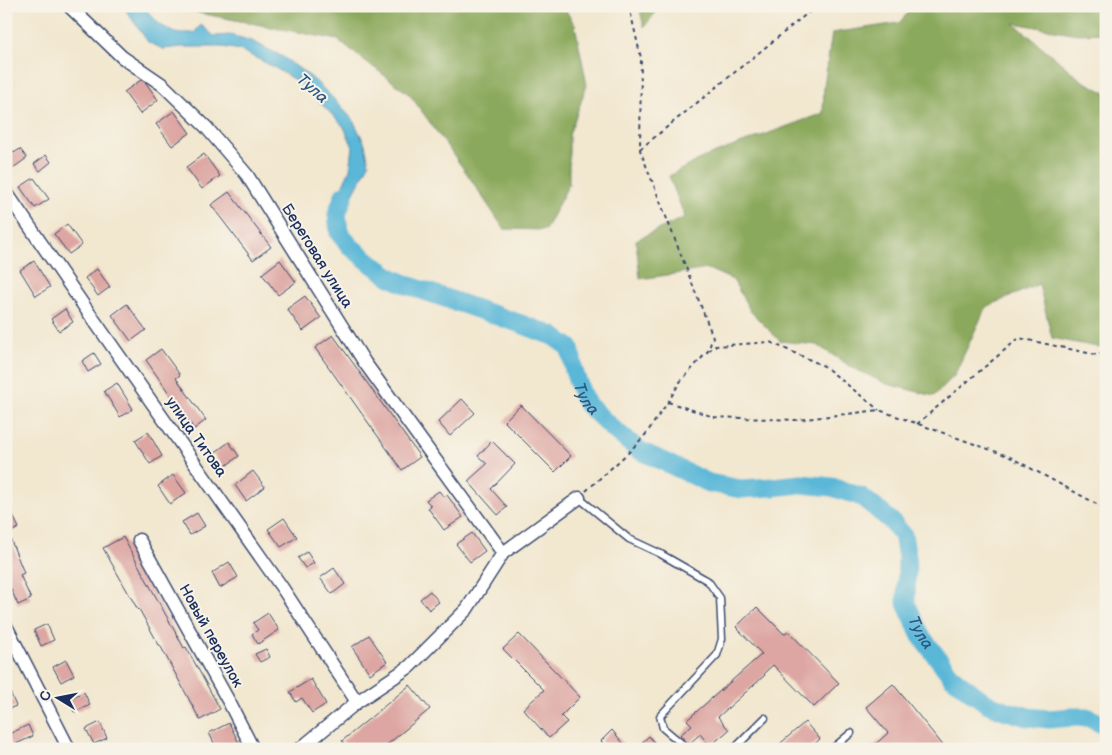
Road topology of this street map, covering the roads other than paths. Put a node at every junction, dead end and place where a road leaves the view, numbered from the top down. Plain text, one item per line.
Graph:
1 (69, 6) edge
2 (6, 192) edge
3 (579, 498) joint
4 (139, 540) dead end
5 (503, 553) junction
6 (6, 626) edge
7 (357, 702) junction
8 (765, 718) dead end
9 (851, 733) dead end
10 (69, 749) edge
11 (253, 749) edge
12 (300, 749) edge
13 (688, 749) edge
14 (734, 749) edge
15 (832, 749) edge

1 - 5 street, Береговая улица
2 - 7 street, улица Титова
3 - 5 street
3 - 13 lane
4 - 11 street, Новый переулок
5 - 7 street
6 - 10 street
7 - 12 street
8 - 14 lane
9 - 15 lane

